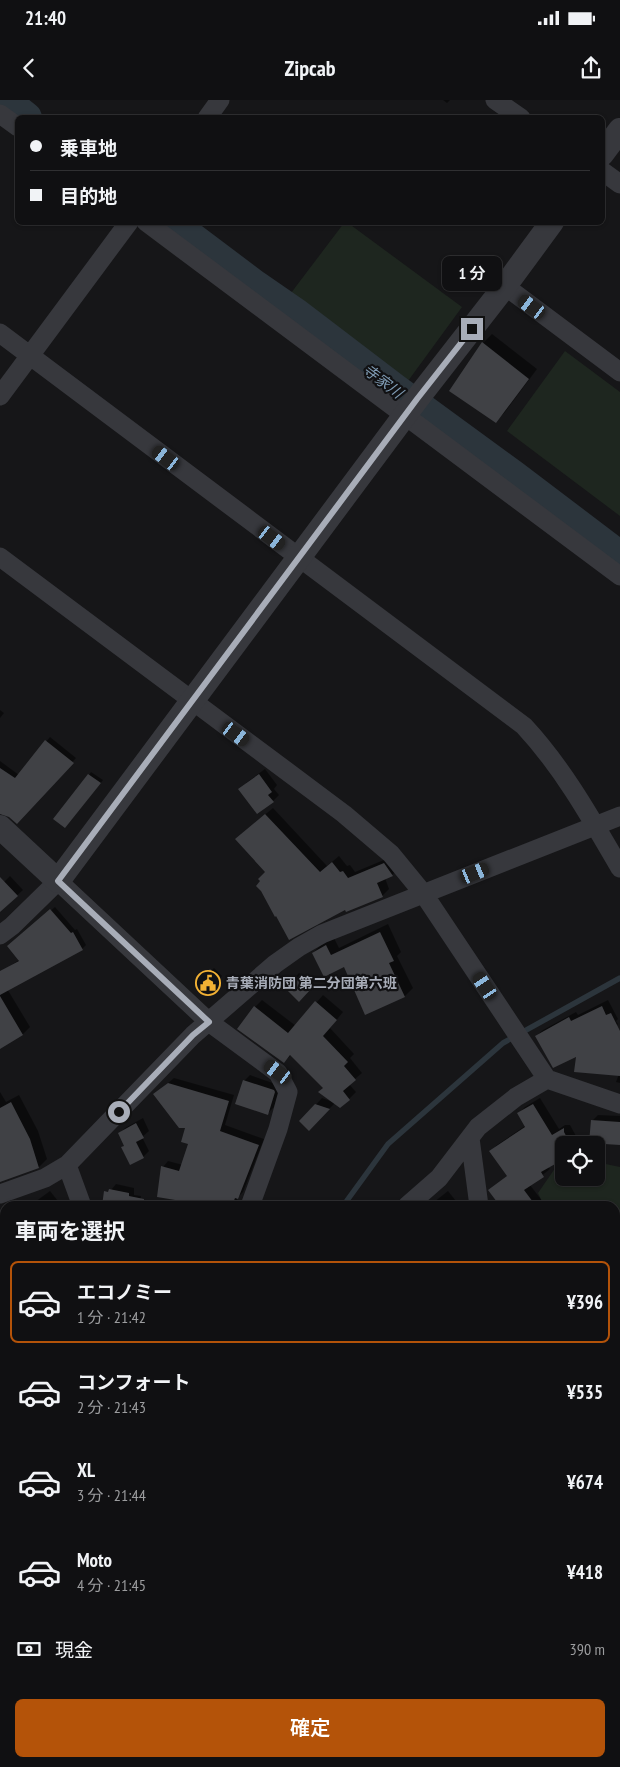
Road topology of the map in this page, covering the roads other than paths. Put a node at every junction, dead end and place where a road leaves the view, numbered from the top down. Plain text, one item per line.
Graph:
1 (220, 100) edge
2 (495, 100) edge
3 (0, 114) edge
4 (209, 115) edge
5 (517, 115) edge
6 (15, 125) edge
7 (620, 130) edge
8 (605, 150) edge
9 (605, 173) edge
10 (620, 184) edge
11 (127, 225) edge
12 (150, 225) edge
13 (550, 225) edge
14 (505, 286) junction
15 (0, 333) edge
16 (30, 356) junction
17 (620, 372) edge
18 (0, 396) edge
19 (411, 408) junction
20 (0, 557) edge
21 (300, 558) junction
22 (620, 576) edge
23 (192, 701) junction
24 (620, 816) edge
25 (595, 825) junction
26 (0, 827) edge
27 (620, 868) edge
28 (58, 881) junction
29 (423, 893) junction
30 (0, 935) edge
31 (209, 1022) junction
32 (547, 1079) junction
33 (620, 1104) edge
34 (470, 1138) junction
35 (67, 1165) junction
36 (0, 1194) edge
37 (80, 1201) edge
38 (252, 1201) edge
39 (413, 1201) edge
40 (478, 1201) edge

1 - 4 street
2 - 5 street
3 - 6 street
7 - 8 street
9 - 10 street
11 - 16 street
12 - 19 street
13 - 14 street
14 - 17 street
14 - 19 street
15 - 16 street
16 - 18 street
16 - 21 street
19 - 21 street
19 - 22 street
20 - 23 street
21 - 23 street
21 - 25 street
23 - 28 street
23 - 29 street
24 - 25 street
25 - 27 street
25 - 29 street
26 - 28 street
28 - 30 street
28 - 31 street
29 - 31 street
29 - 32 street
31 - 35 street
31 - 38 street
32 - 33 street
32 - 34 street
34 - 39 street
34 - 40 street
35 - 36 street
35 - 37 street

